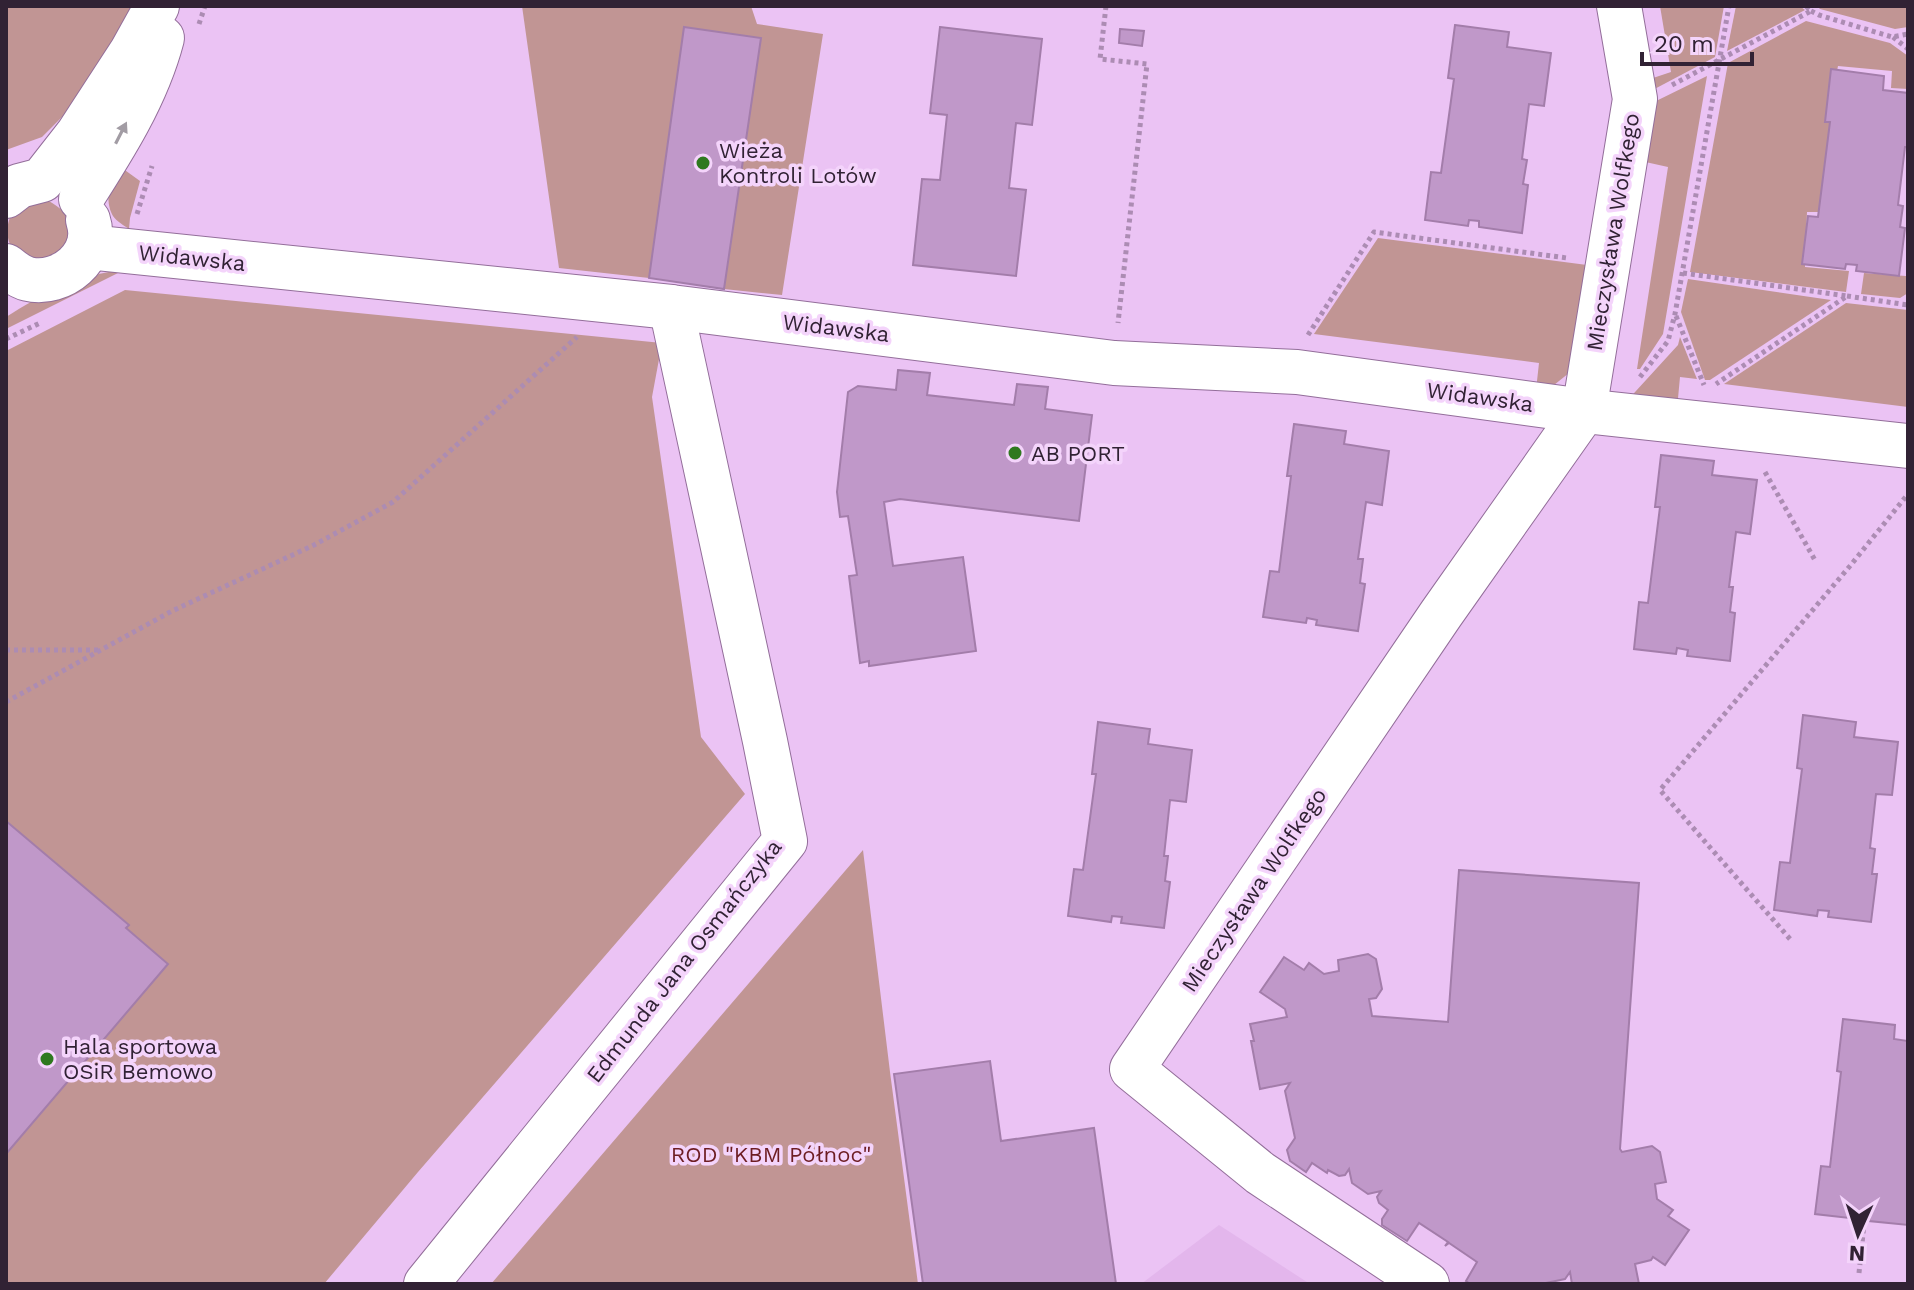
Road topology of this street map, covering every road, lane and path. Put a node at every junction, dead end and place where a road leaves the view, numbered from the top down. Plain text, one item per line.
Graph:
1 (157, 6) edge
2 (170, 6) edge
3 (1106, 6) edge
4 (1619, 6) edge
5 (1729, 6) edge
6 (1809, 8) edge
7 (1908, 34) edge
8 (1892, 37) junction
9 (1908, 49) edge
10 (1720, 60) junction
11 (18, 187) edge
12 (81, 199) junction
13 (88, 247) junction
14 (1576, 259) dead end
15 (25, 273) edge
16 (1683, 273) junction
17 (1847, 296) junction
18 (1906, 303) edge
19 (671, 307) junction
20 (6, 308) edge
21 (1675, 314) junction
22 (580, 335) dead end
23 (1304, 345) dead end
24 (1114, 363) junction
25 (1713, 387) dead end
26 (1708, 393) dead end
27 (1598, 412) junction
28 (1908, 446) edge
29 (1765, 472) dead end
30 (1908, 494) edge
31 (1816, 562) dead end
32 (6, 650) edge
33 (99, 650) junction
34 (6, 702) edge
35 (1790, 939) dead end
36 (1865, 1214) dead end
37 (1859, 1273) dead end
38 (426, 1284) edge
39 (1427, 1284) edge

1 - 11 street
12 -> 2 street
3 - 24 path
4 - 27 street, Mieczysława Wolfkego
5 - 10 path
6 - 8 path
6 - 10 path
7 - 8 path
8 - 9 path
10 - 16 path
11 - 12 street
12 - 13 street
13 - 15 street
13 - 19 street, Widawska
14 - 23 path
15 - 20 street
16 - 17 path
16 - 21 path
17 - 18 path
17 - 25 path
19 - 24 street, Widawska
19 - 38 street, Edmunda Jana Osmańczyka
21 - 26 path
21 - 27 path
22 - 33 path
24 - 27 street, Widawska
27 - 28 street
27 - 39 street, Mieczysława Wolfkego
29 - 31 path
30 - 35 path
32 - 33 path
33 - 34 path
36 - 37 path

